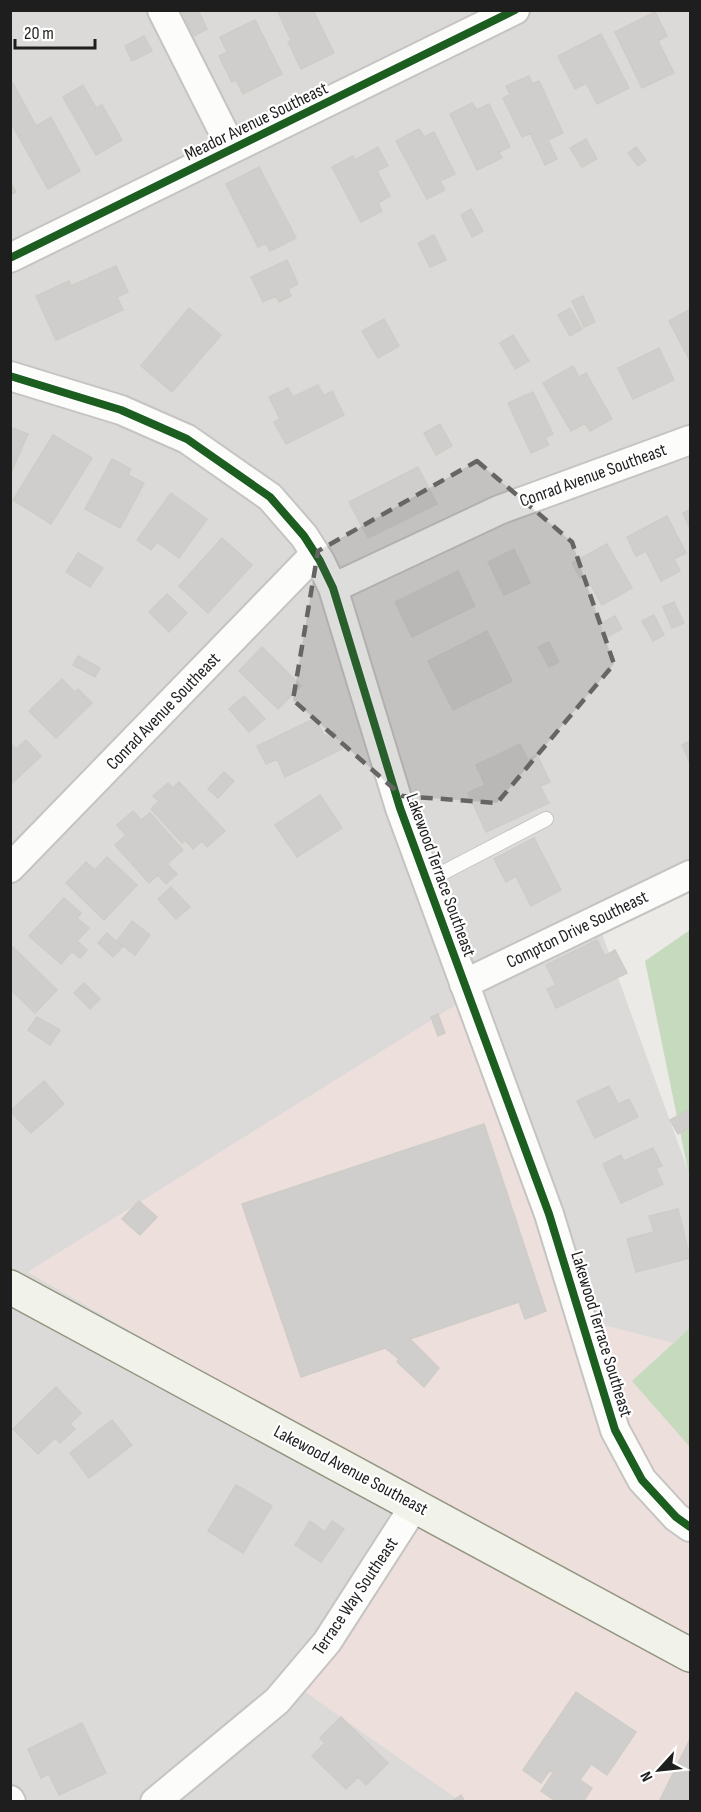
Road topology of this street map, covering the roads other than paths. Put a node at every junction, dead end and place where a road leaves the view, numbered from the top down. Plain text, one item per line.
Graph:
1 (162, 10) edge
2 (514, 10) edge
3 (232, 149) junction
4 (10, 258) edge
5 (10, 376) edge
6 (690, 440) edge
7 (315, 554) junction
8 (333, 588) junction
9 (546, 819) dead end
10 (10, 868) edge
11 (690, 875) edge
12 (427, 880) junction
13 (464, 984) junction
14 (10, 1287) edge
15 (415, 1504) junction
16 (690, 1527) edge
17 (690, 1654) edge
18 (155, 1802) edge

1 - 3 street
2 - 3 street, Meador Avenue Southeast
3 - 4 street, Meador Avenue Southeast
5 - 7 street, Lakewood Terrace Southeast
6 - 8 street, Conrad Avenue Southeast
7 - 8 street, Lakewood Terrace Southeast
7 - 10 street, Conrad Avenue Southeast
8 - 12 street, Lakewood Terrace Southeast
9 - 12 lane
11 - 13 street, Compton Drive Southeast
12 - 13 street, Lakewood Terrace Southeast
13 - 16 street, Lakewood Terrace Southeast
14 - 15 main road, Lakewood Avenue Southeast
15 - 17 main road, Lakewood Avenue Southeast
15 - 18 street, Terrace Way Southeast

